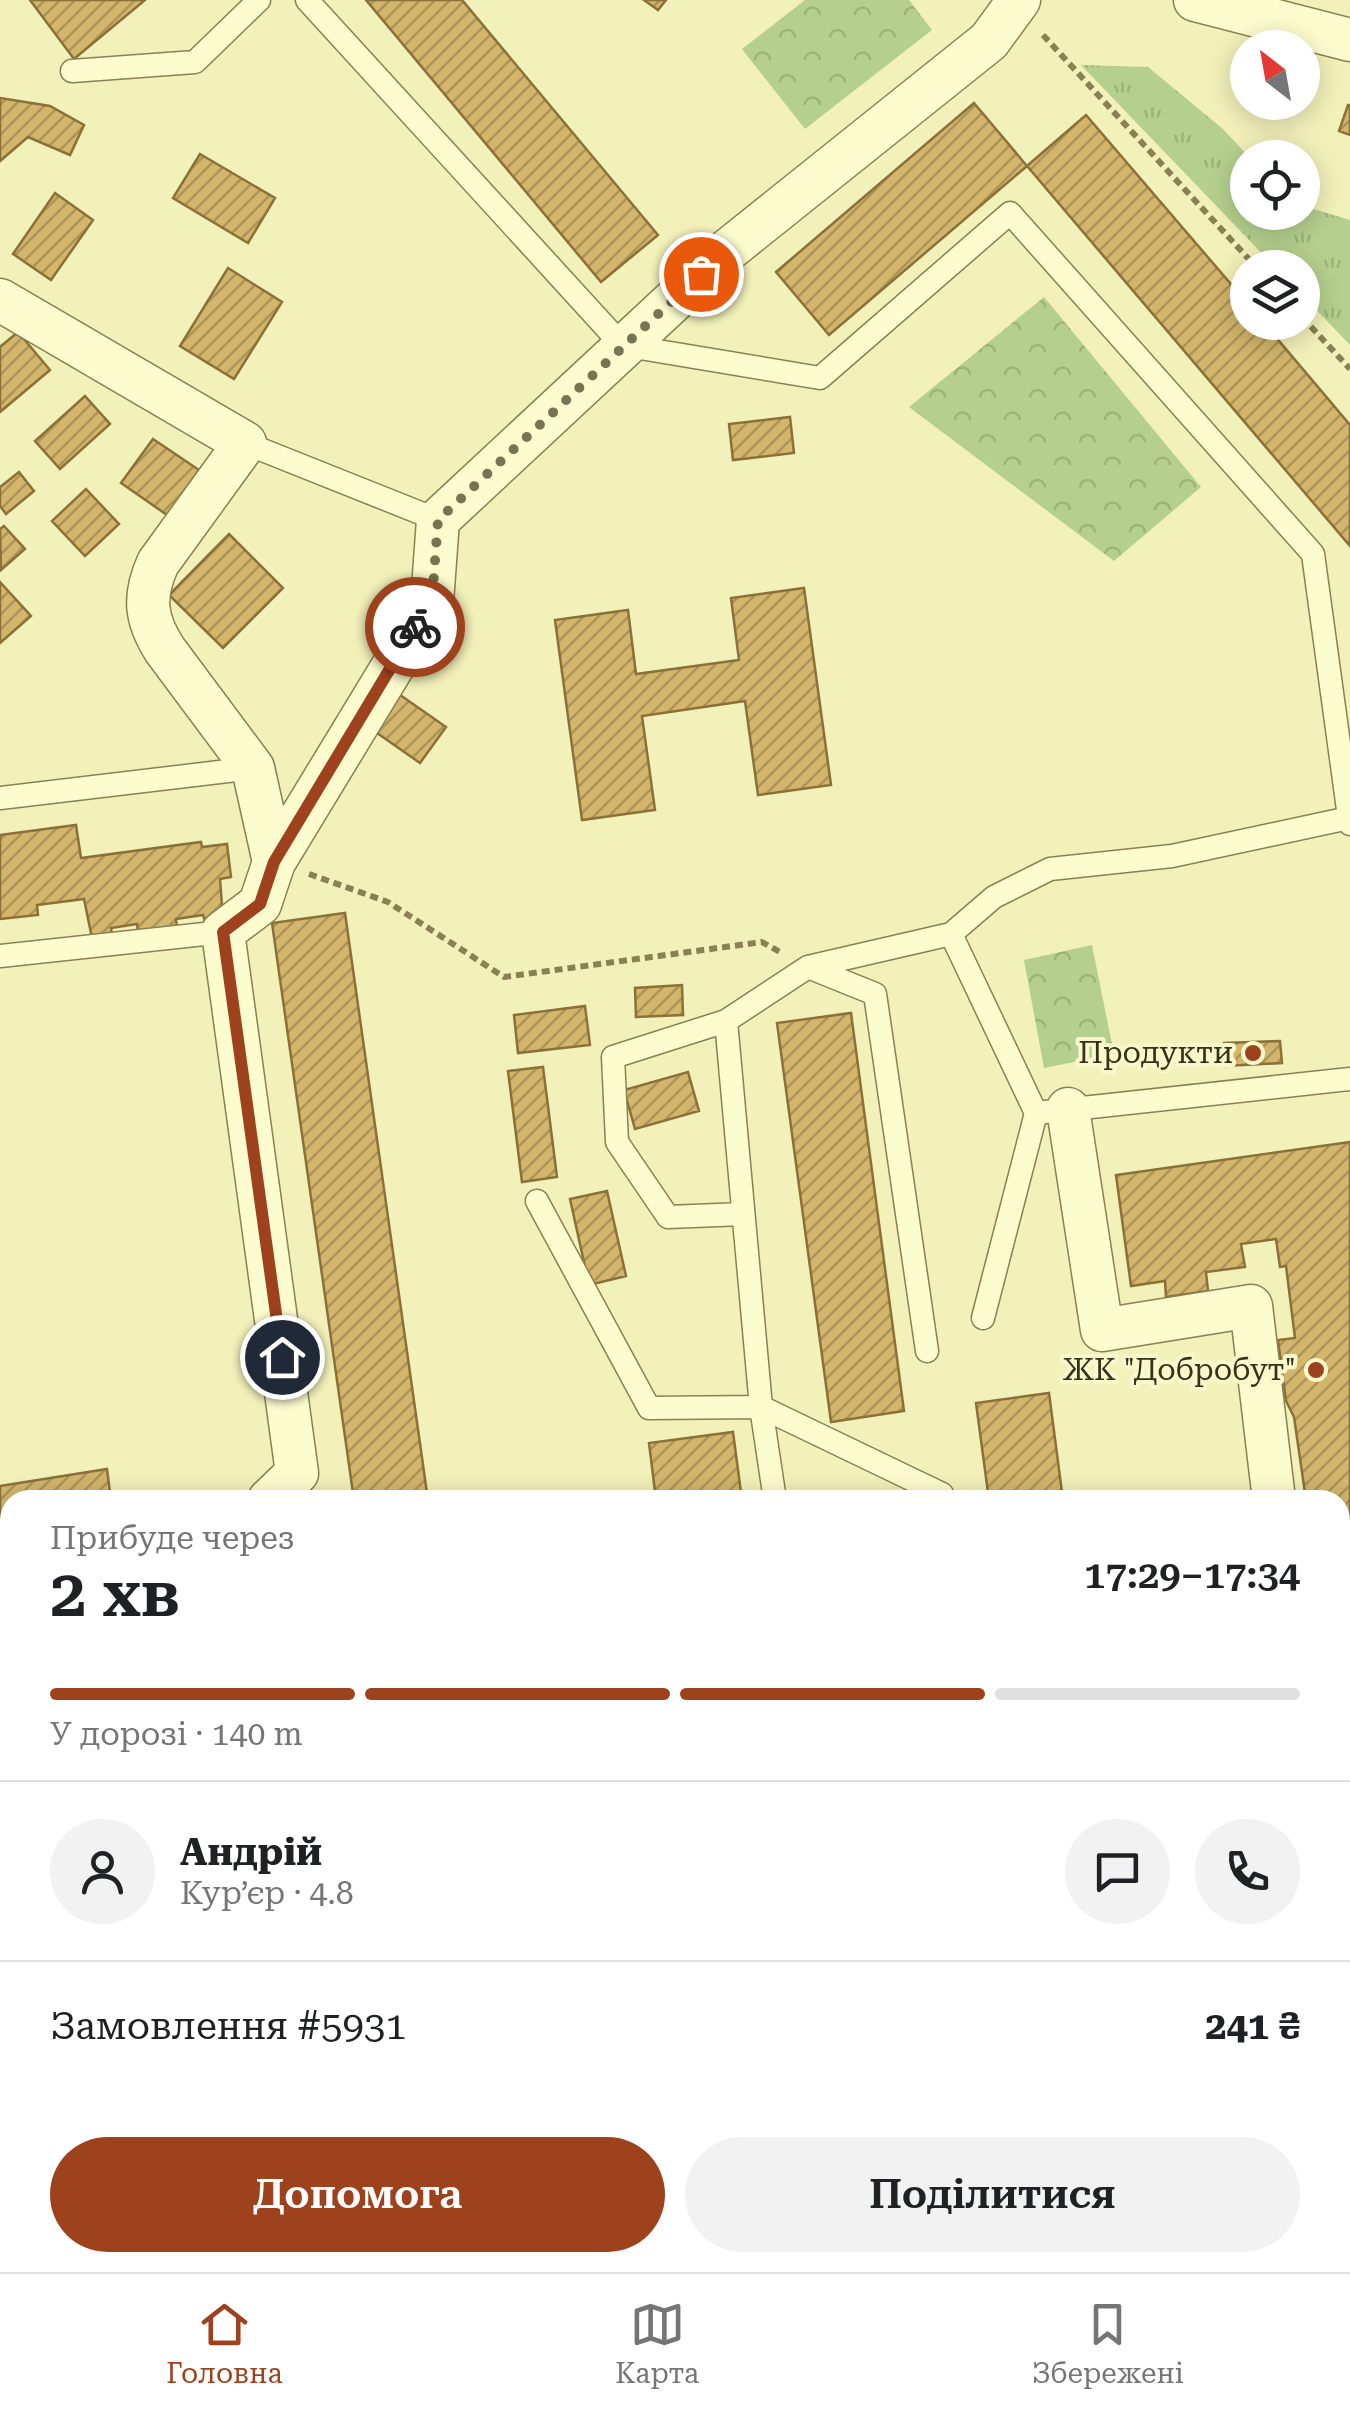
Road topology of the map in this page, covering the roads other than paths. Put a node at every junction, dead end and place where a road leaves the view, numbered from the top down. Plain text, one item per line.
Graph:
1 (259, 0) edge
2 (306, 0) edge
3 (1195, 0) edge
4 (1017, 2) edge
5 (1350, 40) edge
6 (72, 71) dead end
7 (0, 300) edge
8 (622, 345) junction
9 (245, 442) junction
10 (438, 520) junction
11 (253, 768) junction
12 (0, 798) edge
13 (1350, 821) edge
14 (274, 862) junction
15 (223, 932) junction
16 (951, 934) junction
17 (0, 956) edge
18 (808, 967) junction
19 (726, 1021) junction
20 (1350, 1079) edge
21 (1052, 1111) junction
22 (537, 1201) dead end
23 (744, 1214) junction
24 (983, 1318) dead end
25 (927, 1352) dead end
26 (760, 1406) junction
27 (279, 1490) edge
28 (773, 1490) edge
29 (934, 1490) edge
30 (1273, 1490) edge

1 - 6 lane
2 - 8 lane
3 - 5 street
4 - 8 street
7 - 9 street
8 - 10 street
8 - 13 lane
9 - 10 lane
9 - 11 street
10 - 14 street
11 - 12 lane
11 - 14 street
13 - 16 lane
14 - 15 street
15 - 17 lane
15 - 27 street
16 - 18 lane
16 - 21 lane
18 - 19 lane
18 - 25 lane
19 - 23 lane
19 - 23 lane
20 - 21 lane
21 - 24 lane
21 - 30 street
22 - 26 lane
23 - 26 lane
26 - 28 lane
26 - 29 lane

